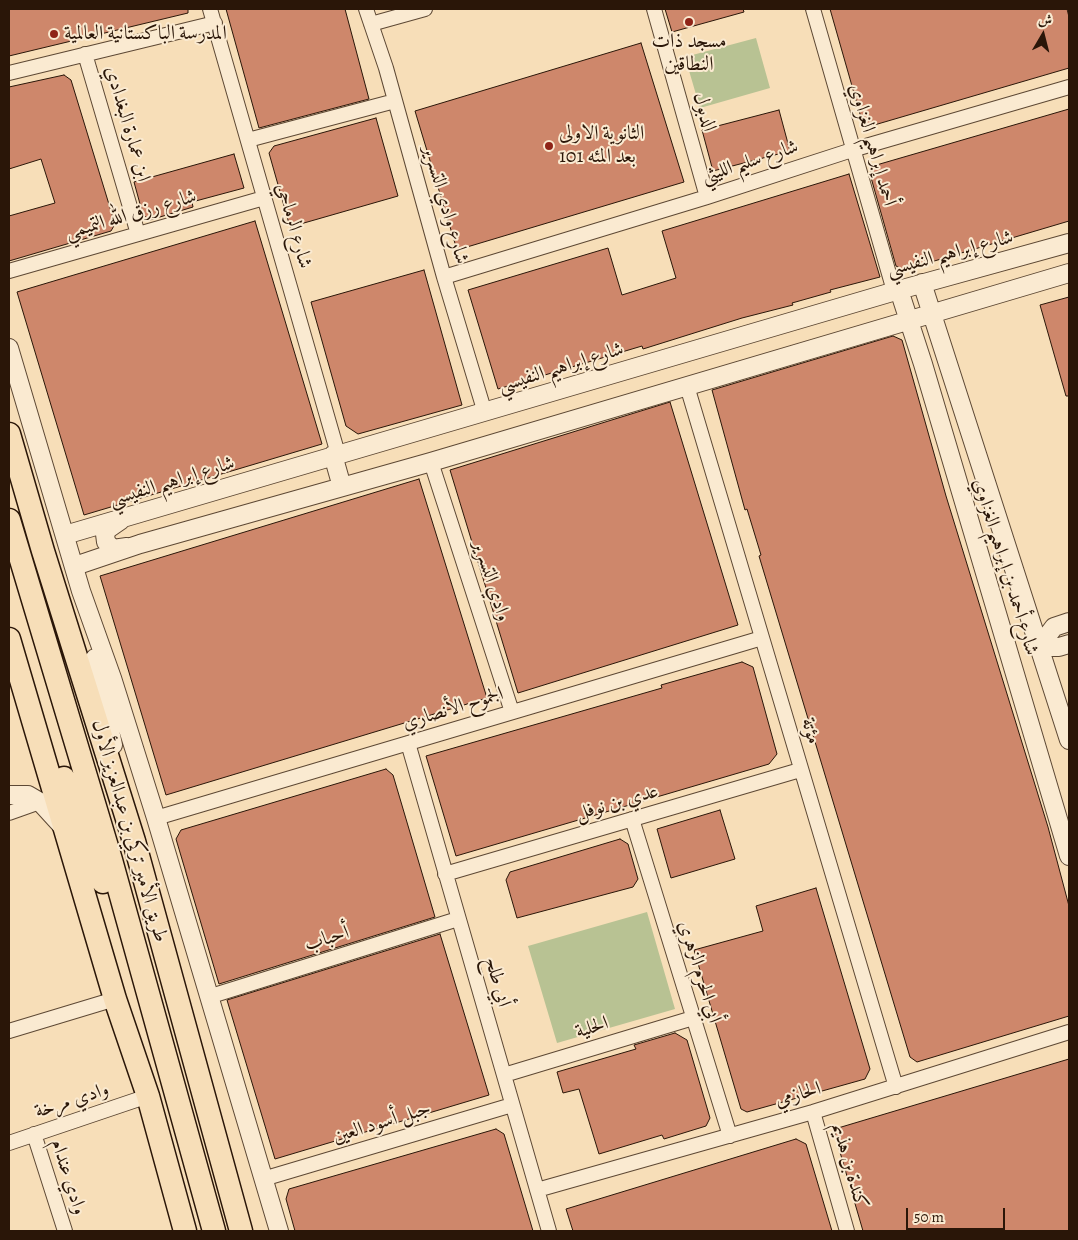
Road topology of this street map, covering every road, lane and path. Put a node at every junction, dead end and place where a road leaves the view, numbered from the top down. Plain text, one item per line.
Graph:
1 (210, 9) edge
2 (366, 9) edge
3 (425, 9) edge
4 (654, 9) edge
5 (813, 9) edge
6 (214, 23) junction
7 (371, 24) junction
8 (86, 54) junction
9 (9, 73) edge
10 (1069, 86) edge
11 (395, 101) junction
12 (248, 140) junction
13 (852, 150) junction
14 (707, 197) junction
15 (264, 198) junction
16 (138, 234) junction
17 (1069, 243) edge
18 (9, 271) edge
19 (1069, 273) edge
20 (444, 276) junction
21 (922, 283) junction
22 (896, 290) junction
23 (932, 314) junction
24 (910, 321) junction
25 (9, 348) edge
26 (9, 373) edge
27 (687, 386) junction
28 (485, 413) junction
29 (9, 434) edge
30 (40, 451) junction
31 (336, 454) junction
32 (431, 462) junction
33 (342, 487) junction
34 (124, 519) junction
35 (9, 520) edge
36 (65, 535) junction
37 (140, 544) junction
38 (75, 566) junction
39 (81, 592) junction
40 (1069, 622) edge
41 (9, 635) edge
42 (762, 638) junction
43 (9, 639) edge
44 (1069, 644) edge
45 (1039, 647) junction
46 (512, 712) junction
47 (1069, 740) edge
48 (408, 743) junction
49 (800, 770) junction
50 (9, 795) edge
51 (40, 802) junction
52 (9, 813) edge
53 (156, 818) junction
54 (632, 819) junction
55 (66, 834) junction
56 (134, 841) junction
57 (1069, 856) edge
58 (445, 874) junction
59 (458, 918) junction
60 (151, 996) junction
61 (208, 997) junction
62 (115, 999) junction
63 (693, 1018) junction
64 (9, 1032) edge
65 (1069, 1032) edge
66 (504, 1076) junction
67 (896, 1087) junction
68 (148, 1096) junction
69 (512, 1105) junction
70 (813, 1112) junction
71 (34, 1134) junction
72 (730, 1136) junction
73 (9, 1143) edge
74 (263, 1179) junction
75 (537, 1190) junction
76 (64, 1231) edge
77 (186, 1231) edge
78 (214, 1231) edge
79 (241, 1231) edge
80 (279, 1231) edge
81 (549, 1231) edge
82 (847, 1231) edge

1 - 6 street, شارع الرماحي
2 - 7 street, شارع وادي التسرير
3 - 7 street
4 - 14 street, الدبول
5 - 13 street, أحمد إبراهيم الغزاوي
6 - 8 street
6 - 12 street, شارع الرماحي
7 - 11 street, شارع وادي التسرير
8 - 9 street
8 - 16 street, ابن عمارة البغدادي
10 - 13 street, شارع سليم الليثي
11 - 12 street
11 - 20 street, شارع وادي التسرير
12 - 15 street, شارع الرماحي
13 - 14 street, شارع سليم الليثي
13 - 22 street, أحمد إبراهيم الغزاوي
14 - 20 street, شارع سليم الليثي
15 - 16 street, شارع رزق الله التميمي
15 - 31 street, شارع الرماحي
16 - 18 street, شارع رزق الله التميمي
17 - 21 street, شارع إبراهيم النفيسي
19 - 23 street
20 - 28 street, شارع وادي التسرير
21 - 22 street, شارع إبراهيم النفيسي
21 - 23 street, شارع أحمد بن إبراهيم الغزاوي
22 - 24 street, شارع أحمد بن إبراهيم الغزاوي
22 - 28 street, شارع إبراهيم النفيسي
23 - 24 street
23 - 45 street, شارع أحمد بن إبراهيم الغزاوي
24 - 27 street
24 - 57 street, شارع أحمد بن إبراهيم الغزاوي
25 - 30 street
26 - 30 street
27 - 32 street
27 - 42 street, مؤتة
28 - 31 street, شارع إبراهيم النفيسي
29 - 56 main road, طريق الأمير تركي بن عبدالعزيز الأول
30 - 36 street
31 - 33 street
31 - 34 street, شارع إبراهيم النفيسي
32 - 33 street
32 - 46 street, وادي التسرير
33 - 37 street
34 - 36 street, شارع إبراهيم النفيسي
34 - 37 street
35 - 60 main road, طريق الأمير تركي بن عبدالعزيز الأول
36 - 38 street
37 - 38 street
38 - 39 street
39 - 53 street
39 - 56 street
40 - 45 street
41 - 60 main road
42 - 46 street, الجموح الأنصاري
42 - 49 street, مؤتة
43 - 55 main road
44 - 45 street
45 - 47 street, شارع أحمد بن إبراهيم الغزاوي
46 - 48 street, الجموح الأنصاري
48 - 53 street, الجموح الأنصاري
48 - 58 street, أبي طلح
49 - 54 street, عدي بن نوفل
49 - 67 street, مؤتة
50 - 51 street
51 - 52 street
51 - 55 street
53 - 61 street
54 - 58 street, عدي بن نوفل
54 - 63 street, أبي الحرم الزهري
55 - 62 main road
56 - 79 main road, طريق الأمير تركي بن عبدالعزيز الأول
58 - 59 street, أبي طلح
59 - 61 street, أحباب
59 - 66 street, أبي طلح
60 - 78 main road, طريق الأمير تركي بن عبدالعزيز الأول
61 - 74 street
62 - 64 street
62 - 68 main road
63 - 66 street, الحلية
63 - 72 street, أبي الحرم الزهري
65 - 67 street, الحازمي
66 - 69 street, أبي طلح
67 - 70 street, الحازمي
68 - 71 street, وادي مرخة
68 - 77 main road
69 - 74 street, جبل أسود العين
69 - 75 street, أبي طلح
70 - 72 street, الحازمي
70 - 82 street, كندة بن هذيم
71 - 73 street, وادي مرخة
71 - 76 street, وادي عندام
72 - 75 street, الحازمي
74 - 80 street
75 - 81 street, أبي طلح

